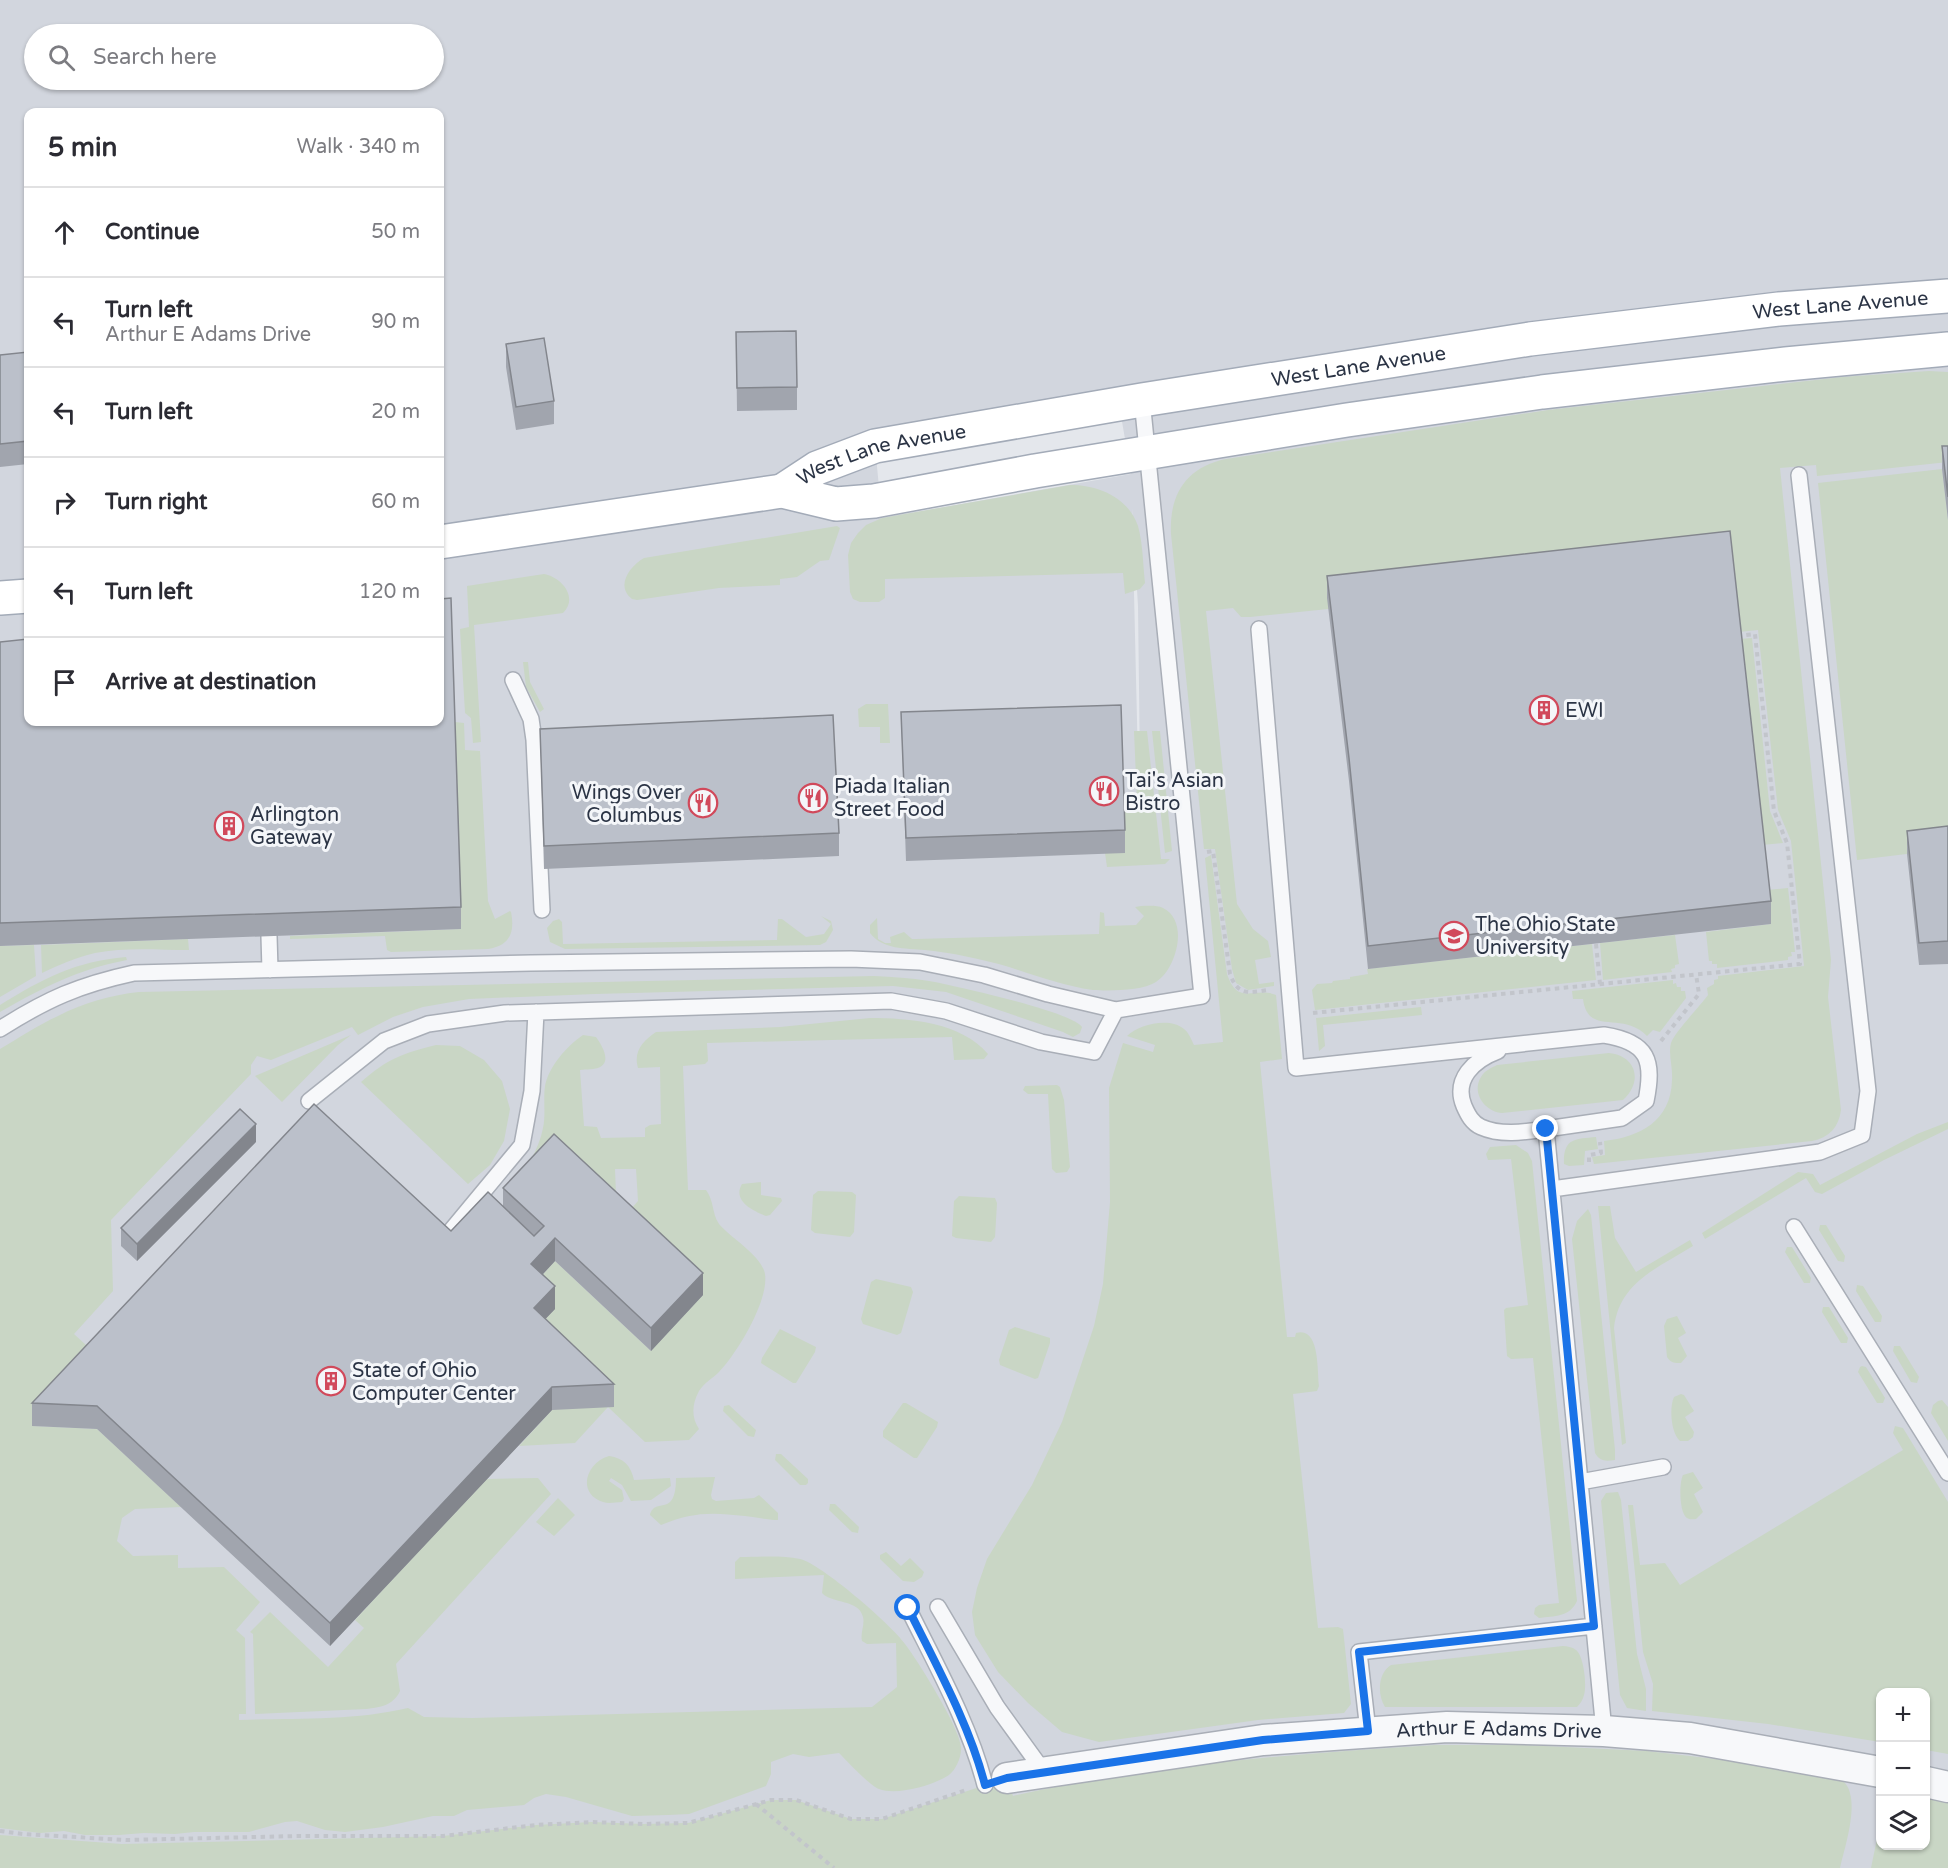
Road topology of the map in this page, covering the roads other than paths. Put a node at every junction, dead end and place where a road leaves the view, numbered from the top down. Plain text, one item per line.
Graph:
1 (1948, 296) edge
2 (1948, 349) edge
3 (1142, 400) junction
4 (1149, 453) junction
5 (1798, 475) dead end
6 (782, 491) junction
7 (444, 541) edge
8 (24, 596) edge
9 (0, 598) edge
10 (1259, 629) dead end
11 (513, 680) dead end
12 (542, 910) dead end
13 (269, 936) edge
14 (270, 970) junction
15 (1116, 1010) junction
16 (536, 1012) junction
17 (0, 1029) edge
18 (1514, 1045) junction
19 (309, 1101) dead end
20 (1546, 1129) junction
21 (1552, 1189) junction
22 (1794, 1227) dead end
23 (444, 1239) edge
24 (1663, 1467) dead end
25 (1948, 1473) edge
26 (1580, 1482) junction
27 (938, 1607) dead end
28 (908, 1608) dead end
29 (1594, 1626) junction
30 (1368, 1731) junction
31 (1604, 1731) junction
32 (1876, 1771) edge
33 (1044, 1772) junction
34 (996, 1781) joint
35 (1930, 1783) edge
36 (1948, 1787) edge

1 - 3 main road, West Lane Avenue
2 - 4 main road, West Lane Avenue
3 - 4 lane
3 - 6 main road, West Lane Avenue
4 - 6 main road, West Lane Avenue
4 - 15 lane
5 - 21 lane
6 - 7 main road, West Lane Avenue
8 - 9 main road
10 - 18 lane
11 - 12 lane
13 - 14 lane
14 - 15 lane
14 - 17 lane
15 - 16 lane
16 - 19 lane
16 - 23 lane
18 - 20 lane
18 - 20 lane
20 - 21 lane
21 - 26 lane
22 - 25 lane
24 - 26 lane
26 - 29 lane
27 - 33 lane
28 - 34 lane
29 - 30 lane
29 - 31 lane
30 - 31 street, Arthur E Adams Drive
30 - 33 street, Arthur E Adams Drive
31 - 32 street, Arthur E Adams Drive
33 - 34 street, Arthur E Adams Drive
35 - 36 street

